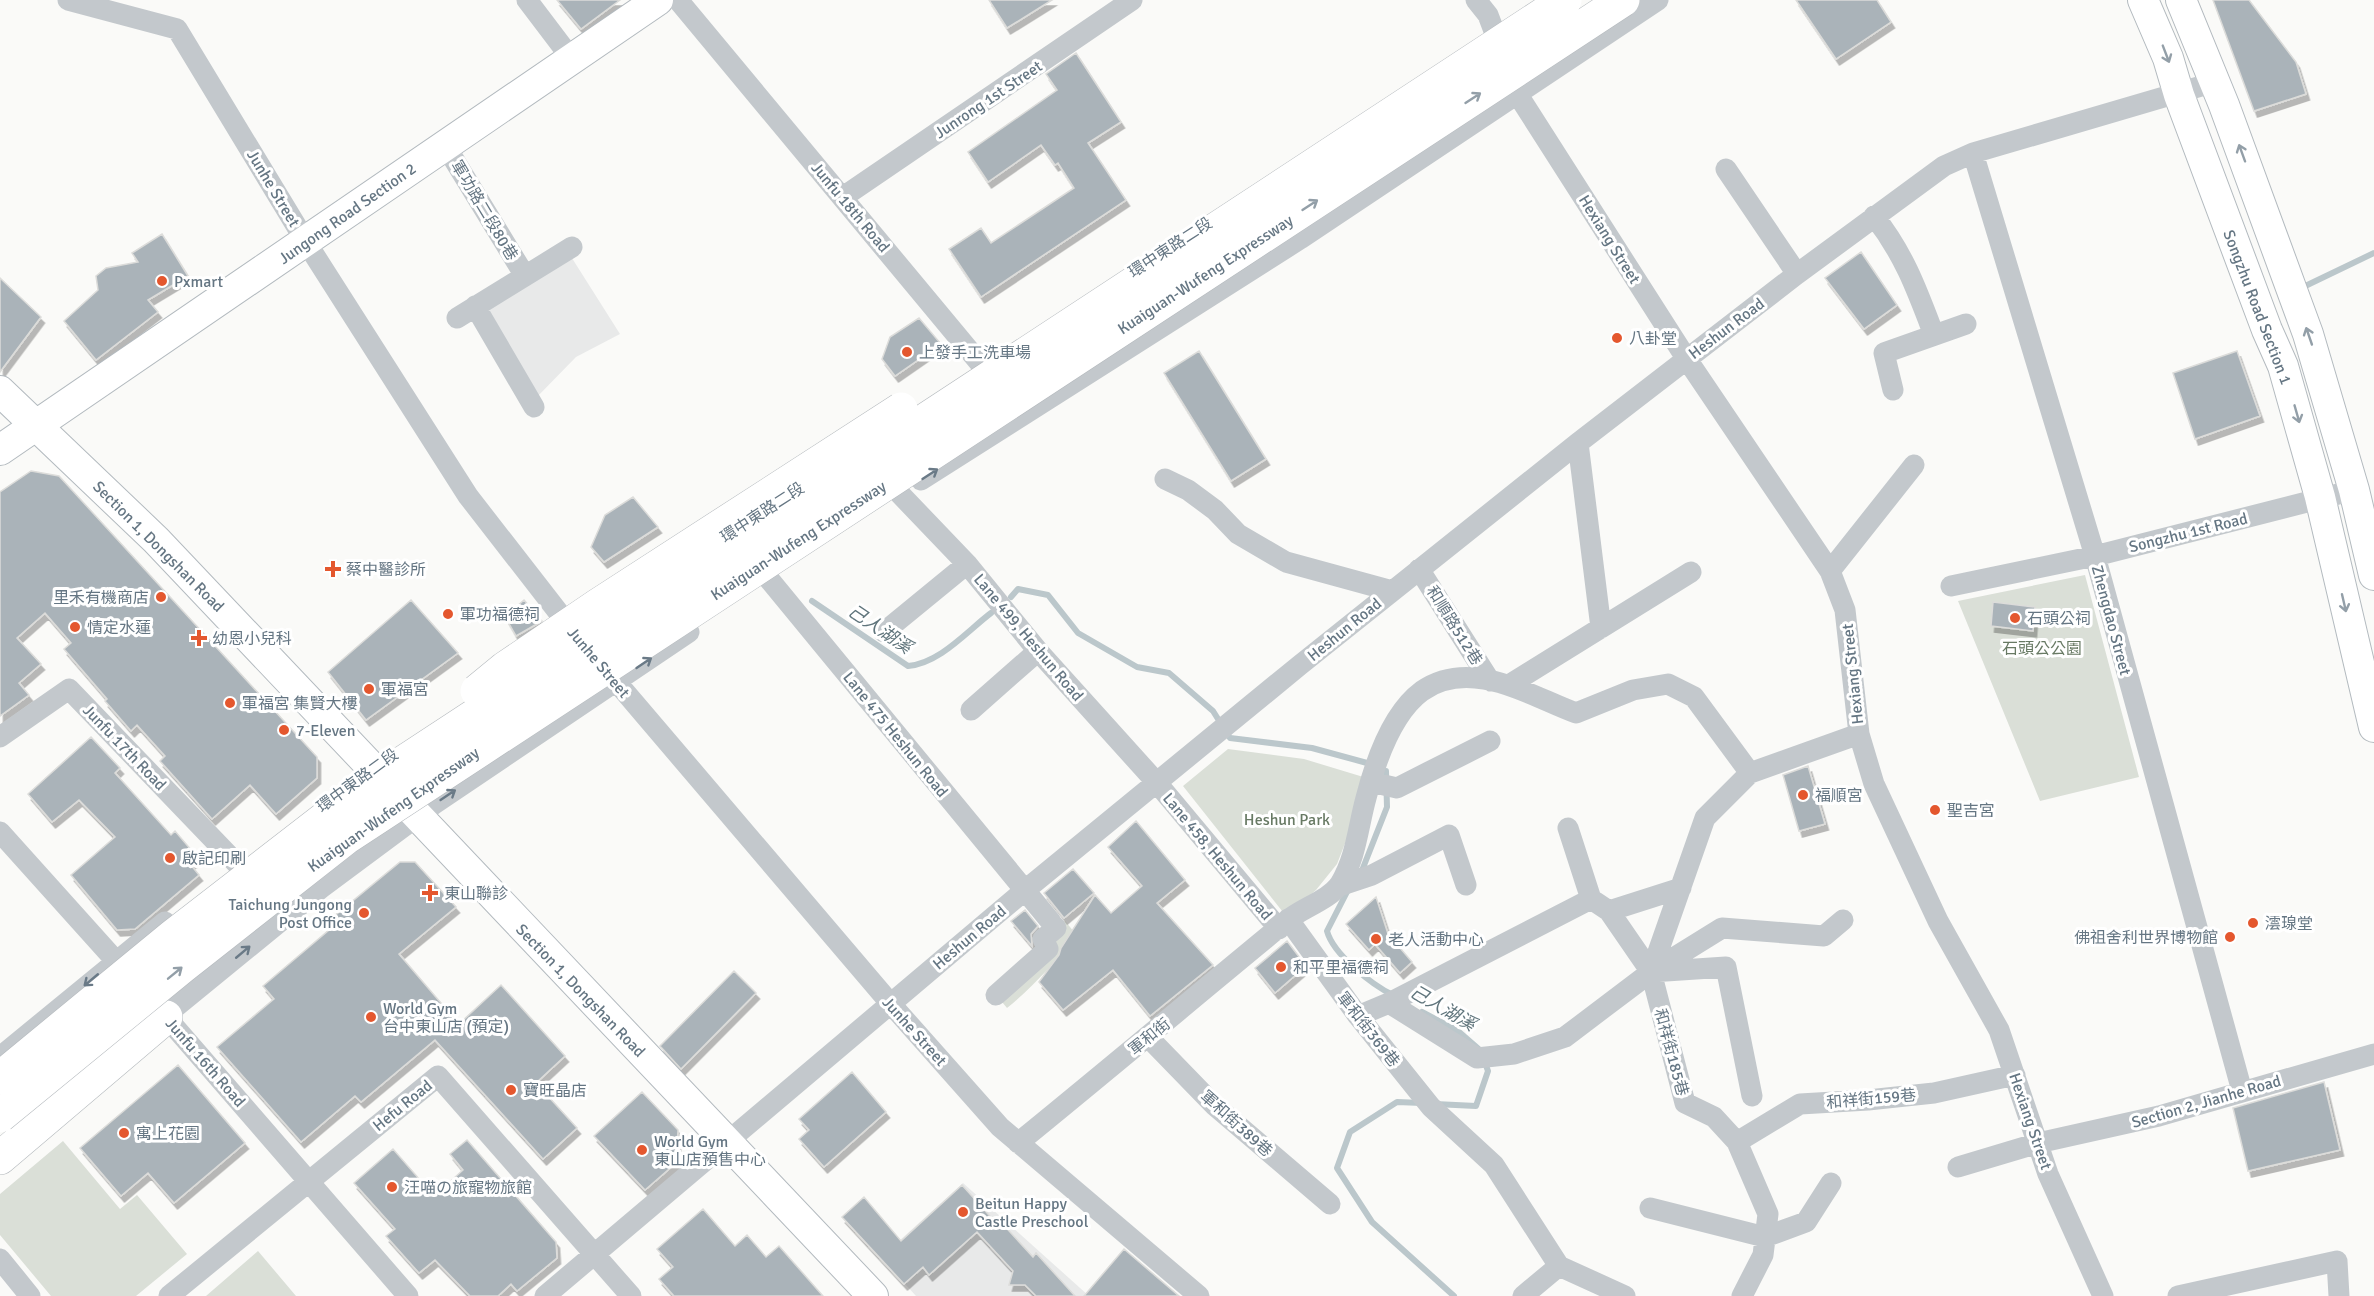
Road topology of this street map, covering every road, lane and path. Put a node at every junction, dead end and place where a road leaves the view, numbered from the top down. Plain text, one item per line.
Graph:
1 (68, 0) edge
2 (527, 0) edge
3 (658, 0) edge
4 (678, 0) edge
5 (1132, 0) edge
6 (1524, 0) edge
7 (1548, 0) edge
8 (1565, 0) edge
9 (1623, 0) edge
10 (1658, 0) edge
11 (2143, 0) edge
12 (2181, 0) edge
13 (1487, 16) edge
14 (571, 58) junction
15 (2215, 82) junction
16 (1518, 95) junction
17 (2179, 95) junction
18 (445, 145) junction
19 (1973, 153) junction
20 (1726, 169) dead end
21 (843, 198) junction
22 (1874, 216) junction
23 (306, 242) junction
24 (572, 247) dead end
25 (1797, 274) junction
26 (525, 276) junction
27 (475, 306) junction
28 (456, 318) dead end
29 (1966, 324) dead end
30 (1934, 335) junction
31 (1686, 358) junction
32 (984, 367) junction
33 (1893, 390) dead end
34 (0, 391) edge
35 (534, 407) dead end
36 (1023, 415) junction
37 (37, 425) junction
38 (1578, 443) junction
39 (0, 450) edge
40 (1914, 465) dead end
41 (1165, 479) dead end
42 (2354, 490) junction
43 (900, 494) junction
44 (2320, 497) junction
45 (2094, 556) junction
46 (967, 564) junction
47 (1419, 569) junction
48 (1830, 571) junction
49 (1691, 572) dead end
50 (2374, 574) edge
51 (768, 578) junction
52 (1951, 586) dead end
53 (1392, 591) junction
54 (1600, 628) junction
55 (573, 631) junction
56 (884, 632) dead end
57 (1038, 651) junction
58 (616, 682) junction
59 (1500, 683) junction
60 (971, 710) dead end
61 (2374, 727) edge
62 (1859, 734) junction
63 (0, 737) edge
64 (1490, 741) dead end
65 (1750, 773) junction
66 (368, 778) junction
67 (1372, 782) junction
68 (1157, 783) junction
69 (417, 817) junction
70 (1568, 828) dead end
71 (0, 832) edge
72 (239, 866) junction
73 (1344, 883) junction
74 (1466, 885) dead end
75 (1682, 888) junction
76 (1024, 891) junction
77 (1591, 899) junction
78 (1609, 911) junction
79 (1843, 920) dead end
80 (1283, 924) junction
81 (115, 961) junction
82 (1651, 972) junction
83 (996, 995) dead end
84 (1397, 999) junction
85 (890, 1003) junction
86 (1358, 1016) junction
87 (166, 1017) junction
88 (1148, 1037) junction
89 (2374, 1054) edge
90 (0, 1057) edge
91 (2015, 1075) junction
92 (0, 1077) edge
93 (2242, 1091) junction
94 (1752, 1096) dead end
95 (0, 1116) edge
96 (0, 1141) edge
97 (1737, 1142) junction
98 (726, 1143) junction
99 (1018, 1143) junction
100 (2038, 1143) junction
101 (0, 1158) edge
102 (1958, 1167) dead end
103 (0, 1175) edge
104 (309, 1180) junction
105 (1831, 1183) dead end
106 (1330, 1204) dead end
107 (1650, 1208) dead end
108 (1765, 1237) junction
109 (595, 1256) junction
110 (0, 1259) edge
111 (1559, 1266) junction
112 (30, 1296) edge
113 (169, 1296) edge
114 (408, 1296) edge
115 (545, 1296) edge
116 (631, 1296) edge
117 (873, 1296) edge
118 (1199, 1296) edge
119 (1523, 1296) edge
120 (1625, 1296) edge
121 (1742, 1296) edge
122 (2103, 1296) edge
123 (2178, 1296) edge
124 (2339, 1296) edge

1 - 23 street, Junhe Street
2 - 14 street
3 - 14 main road, Jungong Road Section 2
4 - 21 street, Junfu 18th Road
5 - 21 street, Junrong 1st Street
6 - 66 highway, bridge
7 - 13 street, 環中東路二段
8 - 66 highway, Kuaiguan-Wufeng Expressway, bridge
95 -> 9 highway, Kuaiguan-Wufeng Expressway, bridge
10 - 16 street
11 -> 17 main road, Songzhu Road Section 1
12 - 15 main road
13 - 16 street, Hexiang Street
13 - 32 street, 環中東路二段
14 - 18 main road, Jungong Road Section 2
15 - 17 street, Heshun Road
42 -> 15 main road
16 - 31 street, Hexiang Street
16 - 36 street
17 - 19 street, Heshun Road
17 -> 44 main road, Songzhu Road Section 1
18 - 23 main road, Jungong Road Section 2
18 - 26 street, 軍功路二段80巷
19 - 22 street, Heshun Road
19 - 45 street, Zhengdao Street
20 - 25 street
21 - 32 street, Junfu 18th Road
22 - 25 street, Heshun Road
22 - 30 street
23 - 37 main road, Jungong Road Section 2
23 - 55 street, Junhe Street
24 - 26 street
25 - 31 street, Heshun Road
26 - 27 street
27 - 28 street
27 - 35 street
29 - 30 street
30 - 33 street
31 - 38 street, Heshun Road
31 - 48 street, Hexiang Street
32 - 36 street, Junfu 18th Road
32 - 55 street, 環中東路二段
34 - 37 main road, Section 1, Dongshan Road
43 -> 36 street
37 - 39 main road, Jungong Road Section 2
37 - 66 main road, Section 1, Dongshan Road
38 - 47 street, Heshun Road
38 - 54 street
40 - 48 street
41 - 53 street
42 - 44 street, Songzhu 1st Road
42 - 50 main road
43 - 46 street, Lane 499, Heshun Road
43 - 51 street
44 - 45 street, Songzhu 1st Road
44 -> 61 main road, Songzhu Road Section 1
45 - 52 street, Songzhu 1st Road
45 - 93 street, Zhengdao Street
46 - 56 street
46 - 57 street, Lane 499, Heshun Road
47 - 53 street, Heshun Road
47 - 59 street, 和順路512巷
48 - 62 street, Hexiang Street
49 - 54 street
58 -> 51 street
51 - 76 street, Lane 475 Heshun Road
53 - 68 street, Heshun Road
54 - 59 street
55 - 58 street, Junhe Street
55 - 66 street, 環中東路二段
57 - 60 street
57 - 68 street, Lane 499, Heshun Road
69 -> 58 street
58 - 85 street, Junhe Street
59 - 65 street
59 - 67 street
62 - 65 street
62 - 91 street, Hexiang Street
63 - 72 street, Junfu 17th Road
64 - 67 street
65 - 75 street
66 - 69 main road, Section 1, Dongshan Road
66 - 72 street, 環中東路二段
66 - 92 highway, Kuaiguan-Wufeng Expressway, bridge
67 - 73 street
68 - 76 street, Heshun Road
68 - 80 street, Lane 458, Heshun Road
87 -> 69 street
69 - 98 main road, Section 1, Dongshan Road
70 - 77 street
71 - 81 street, Junfu 16th Road
72 - 81 street, 環中東路二段
73 - 74 street
73 - 80 street, 軍和街
75 - 78 street
75 - 82 street
76 - 83 street, Lane 475 Heshun Road
76 - 85 street, Heshun Road
77 - 78 street
77 - 84 street
78 - 82 street
79 - 82 street
80 - 86 street, 軍和街369巷
80 - 88 street, 軍和街
81 - 87 street, Junfu 16th Road
81 -> 90 street, 環中東路二段
82 - 84 street
82 - 94 street
82 - 97 street, 和祥街185巷
84 - 86 street
85 - 98 street, Heshun Road
85 - 99 street, Junhe Street
86 - 111 street, 軍和街369巷
87 - 96 street
87 - 101 highway
87 - 103 street
87 - 104 street, Junfu 16th Road
88 - 99 street, 軍和街
88 - 106 street, 軍和街389巷
89 - 93 street, Section 2, Jianhe Road
91 - 97 street, 和祥街159巷
91 - 100 street, Hexiang Street
93 - 100 street, Section 2, Jianhe Road
97 - 108 street, 和祥街185巷
98 - 109 street, Heshun Road
98 - 117 main road, Section 1, Dongshan Road
99 - 118 street, Junhe Street
100 - 102 street, Section 2, Jianhe Road
100 - 122 street, Hexiang Street
104 - 109 street, Hefu Road
104 - 113 street, Hefu Road
104 - 114 street, Junfu 16th Road
105 - 108 street
107 - 108 street
108 - 121 street, 和祥街185巷
109 - 115 street, Heshun Road
109 - 116 street, Hefu Road
110 - 112 street
111 - 119 street
111 - 120 street
123 - 124 street

